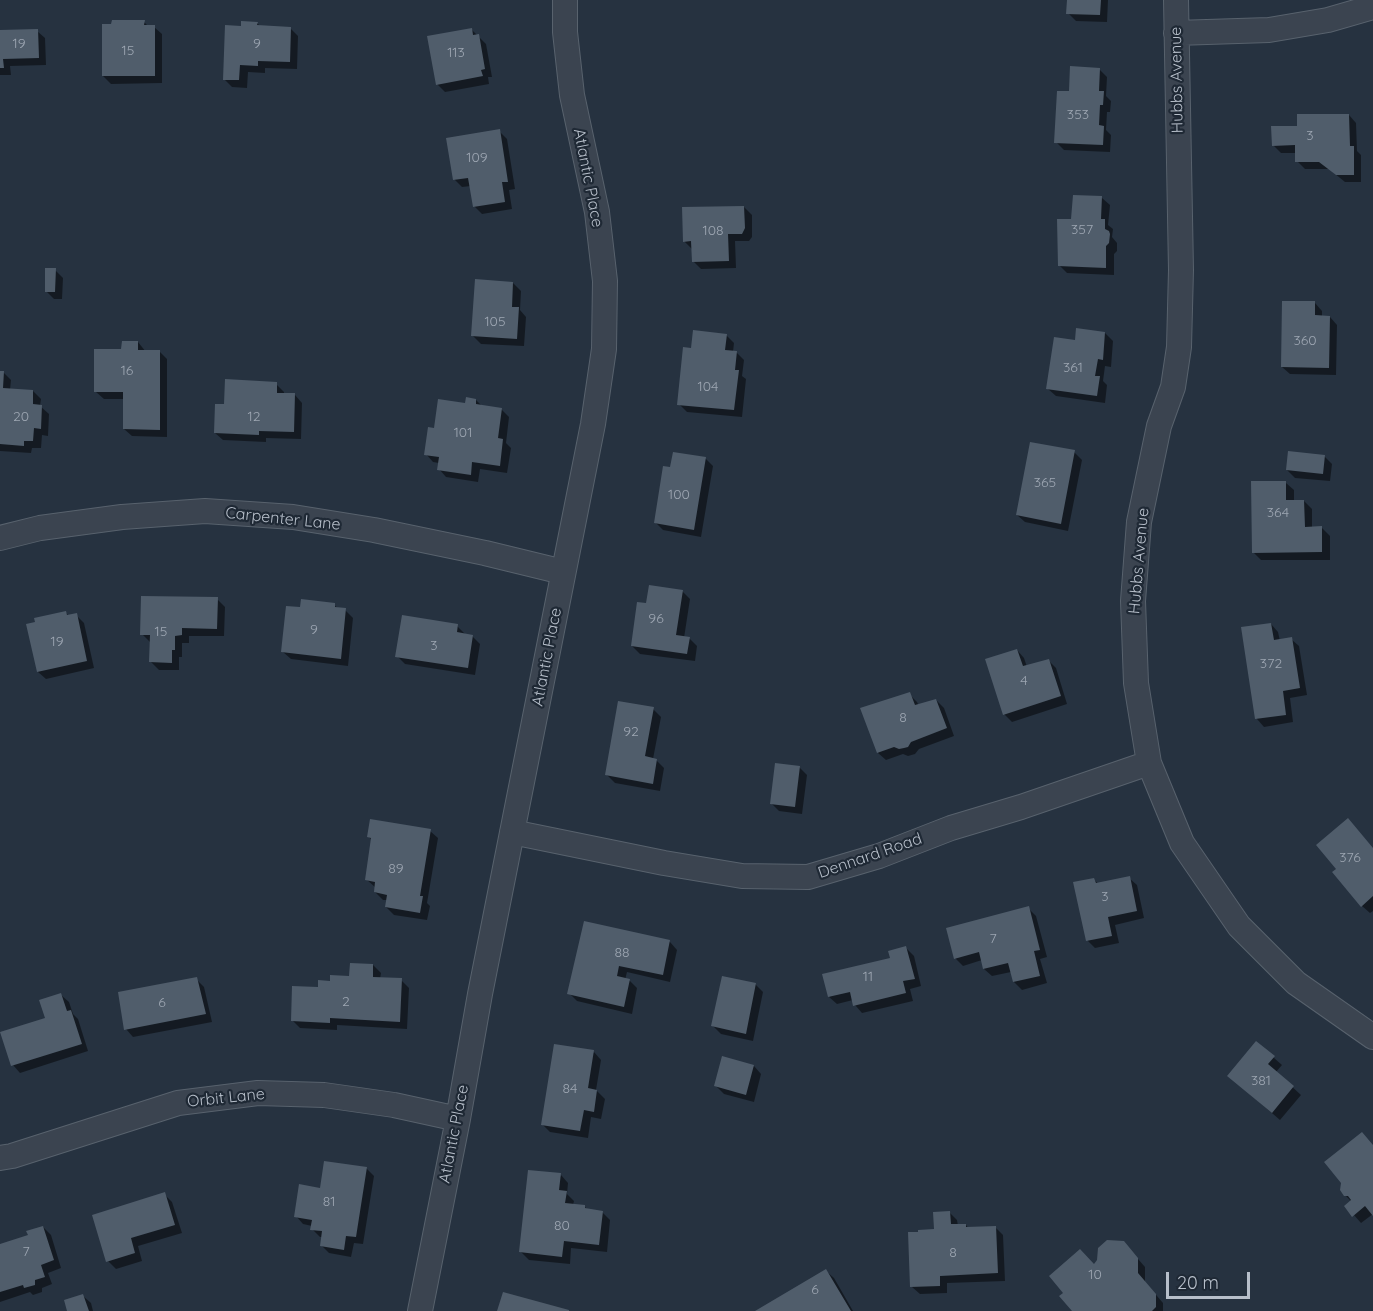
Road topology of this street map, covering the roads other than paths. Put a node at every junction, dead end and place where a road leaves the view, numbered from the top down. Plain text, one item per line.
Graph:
1 (565, 0) edge
2 (1176, 0) edge
3 (1373, 7) edge
4 (1176, 33) junction
5 (0, 538) edge
6 (563, 572) junction
7 (1149, 764) junction
8 (512, 832) junction
9 (1371, 1030) edge
10 (458, 1119) junction
11 (0, 1158) edge
12 (420, 1311) edge

1 - 6 street, Atlantic Place
2 - 4 street, Hubbs Avenue
3 - 4 street
4 - 7 street, Hubbs Avenue
5 - 6 street, Carpenter Lane
6 - 8 street, Atlantic Place
7 - 8 street, Dennard Road
7 - 9 street, Hubbs Avenue
8 - 10 street, Atlantic Place
10 - 11 street, Orbit Lane
10 - 12 street, Atlantic Place

